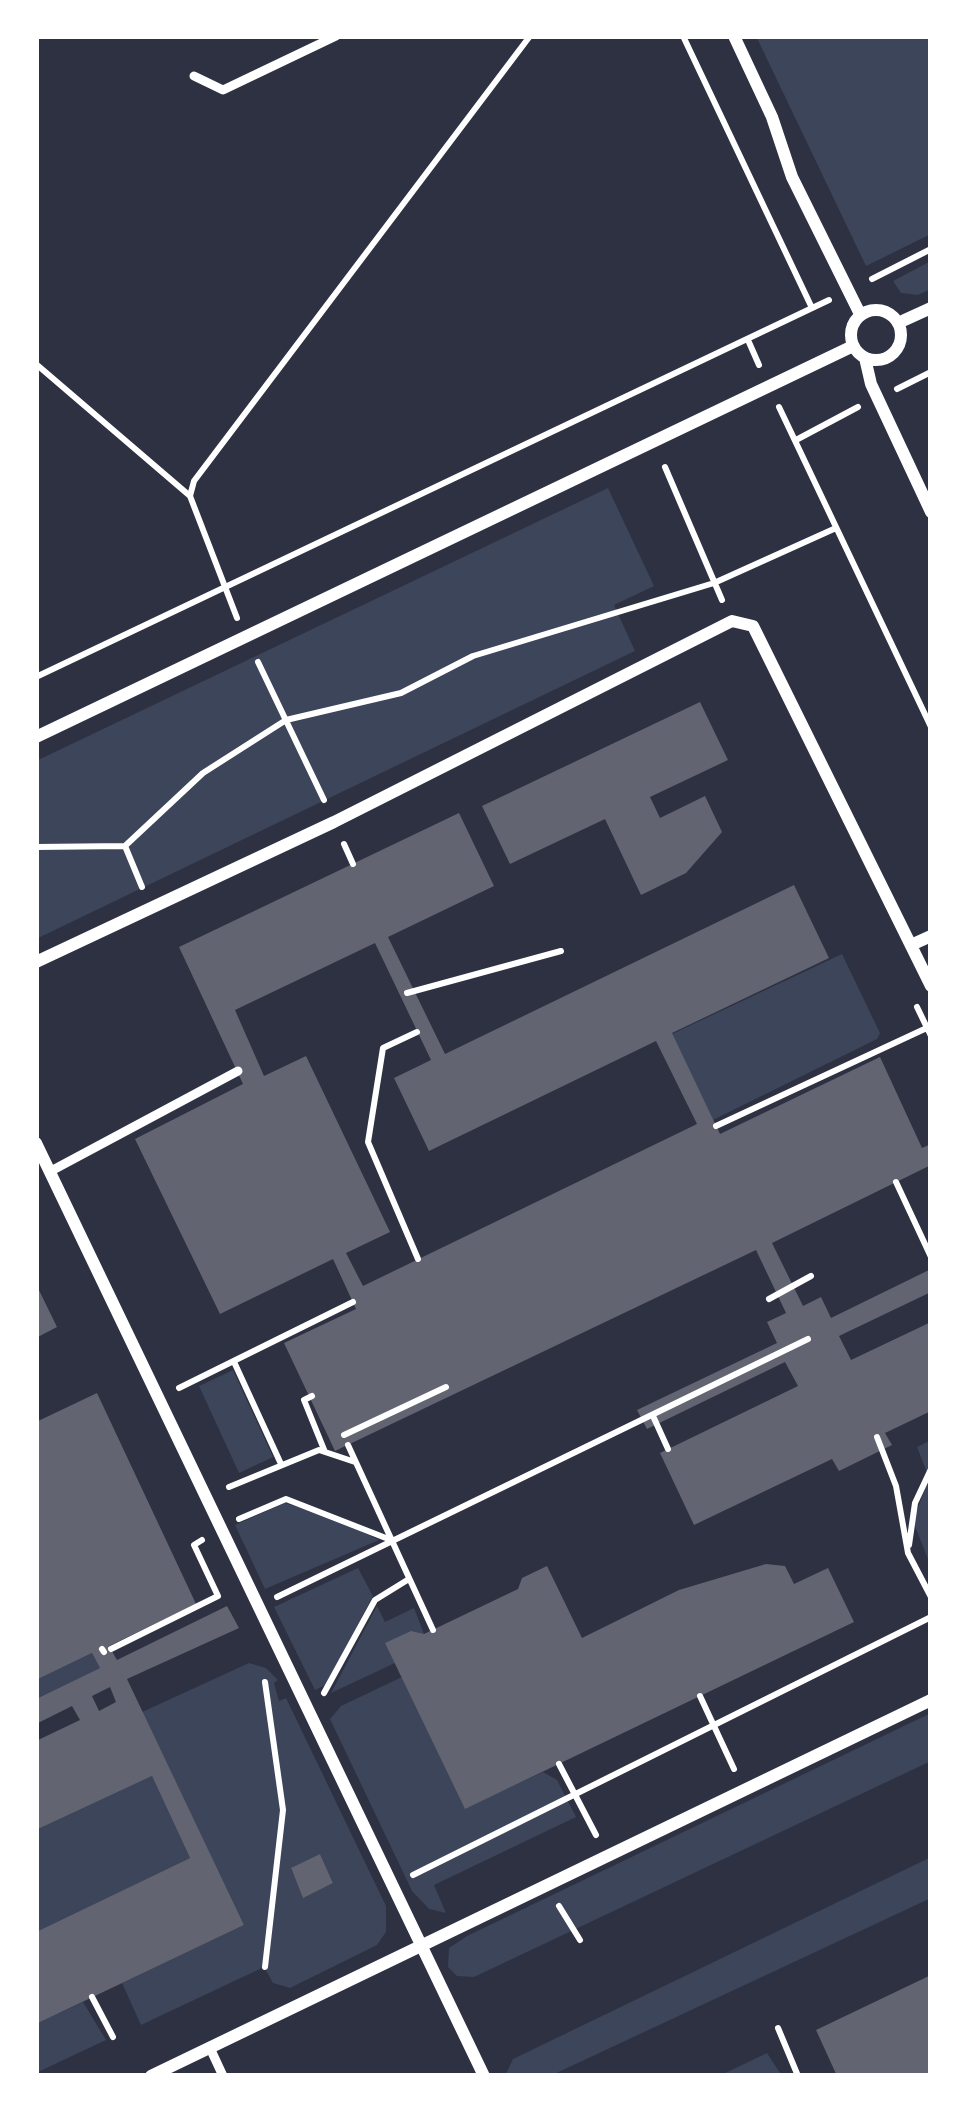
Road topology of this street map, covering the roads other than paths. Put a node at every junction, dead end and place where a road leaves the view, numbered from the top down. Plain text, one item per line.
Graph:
1 (336, 36) edge
2 (734, 36) edge
3 (194, 76) dead end
4 (931, 308) edge
5 (860, 314) junction
6 (898, 323) junction
7 (853, 346) junction
8 (865, 358) junction
9 (931, 512) edge
10 (36, 736) edge
11 (931, 936) edge
12 (911, 945) junction
13 (36, 962) edge
14 (931, 986) edge
15 (238, 1071) dead end
16 (36, 1143) edge
17 (51, 1171) junction
18 (931, 1700) edge
19 (423, 1948) junction
20 (211, 2048) junction
21 (152, 2076) edge
22 (223, 2076) edge
23 (484, 2076) edge

1 - 3 lane
2 - 5 street
4 - 6 street
5 - 6 street
5 - 7 street
6 - 8 street
7 - 8 street
7 - 10 street
8 - 9 street
11 - 12 street
12 - 13 street
12 - 14 street
15 - 17 lane
16 - 17 street
17 - 19 street
18 - 19 street
19 - 20 street
19 - 23 street
20 - 21 street
20 - 22 lane

